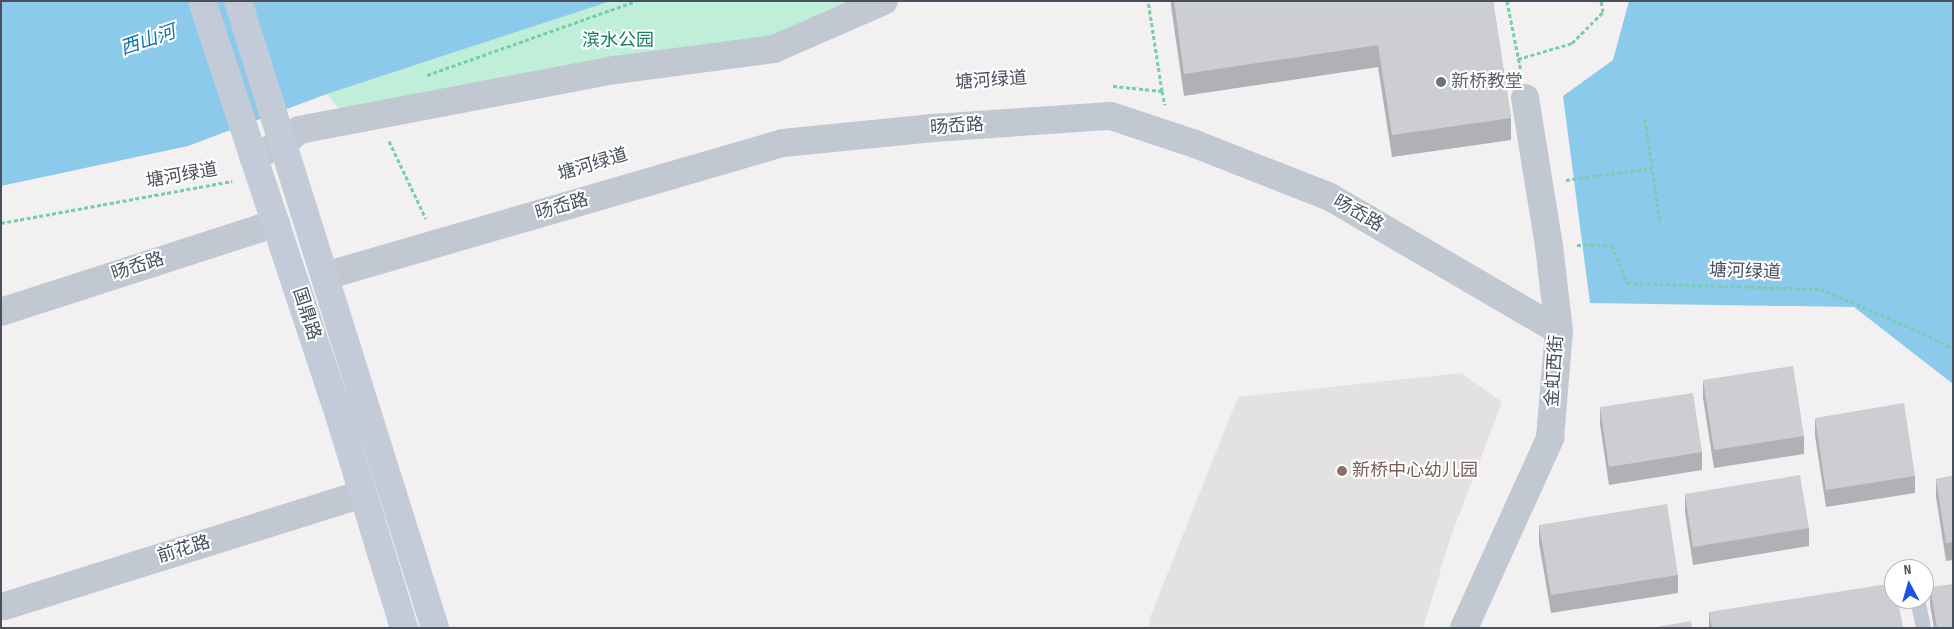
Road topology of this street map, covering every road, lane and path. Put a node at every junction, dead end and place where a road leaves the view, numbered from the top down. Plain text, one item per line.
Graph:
1 (202, 1) edge
2 (238, 1) edge
3 (636, 1) edge
4 (884, 1) edge
5 (1148, 1) edge
6 (1507, 1) edge
7 (1602, 1) edge
8 (1518, 59) junction
9 (422, 77) dead end
10 (1108, 87) dead end
11 (1526, 98) joint
12 (1645, 119) dead end
13 (387, 137) dead end
14 (283, 144) junction
15 (256, 166) junction
16 (1652, 168) junction
17 (1538, 184) junction
18 (1, 222) edge
19 (432, 222) dead end
20 (276, 223) junction
21 (1660, 223) dead end
22 (1549, 246) junction
23 (325, 276) junction
24 (1, 312) edge
25 (1559, 331) junction
26 (1953, 349) edge
27 (363, 494) junction
28 (5, 608) edge
29 (1919, 609) edge
30 (404, 628) edge
31 (435, 628) edge
32 (1464, 628) edge
33 (1923, 628) edge

1 - 15 main road, 国鼎路
2 - 14 main road, 国鼎路
3 - 9 path
4 - 14 street
5 - 10 path
6 - 8 path
7 - 8 path
8 - 11 path
11 - 17 street, 金虹西街
12 - 16 path
13 - 19 path
14 - 15 street
14 - 23 main road, 国鼎路
15 - 18 path, 塘河绿道
15 - 20 main road, 国鼎路
16 - 17 path
16 - 21 path
17 - 22 street, 金虹西街
20 - 24 street, 旸岙路
20 - 27 main road, 国鼎路
22 - 25 street, 金虹西街
22 - 26 path, 塘河绿道
23 - 25 street, 旸岙路
23 - 31 main road, 国鼎路
25 - 32 street, 金虹西街
27 - 28 street, 前花路
27 - 30 main road, 国鼎路
29 - 33 lane

